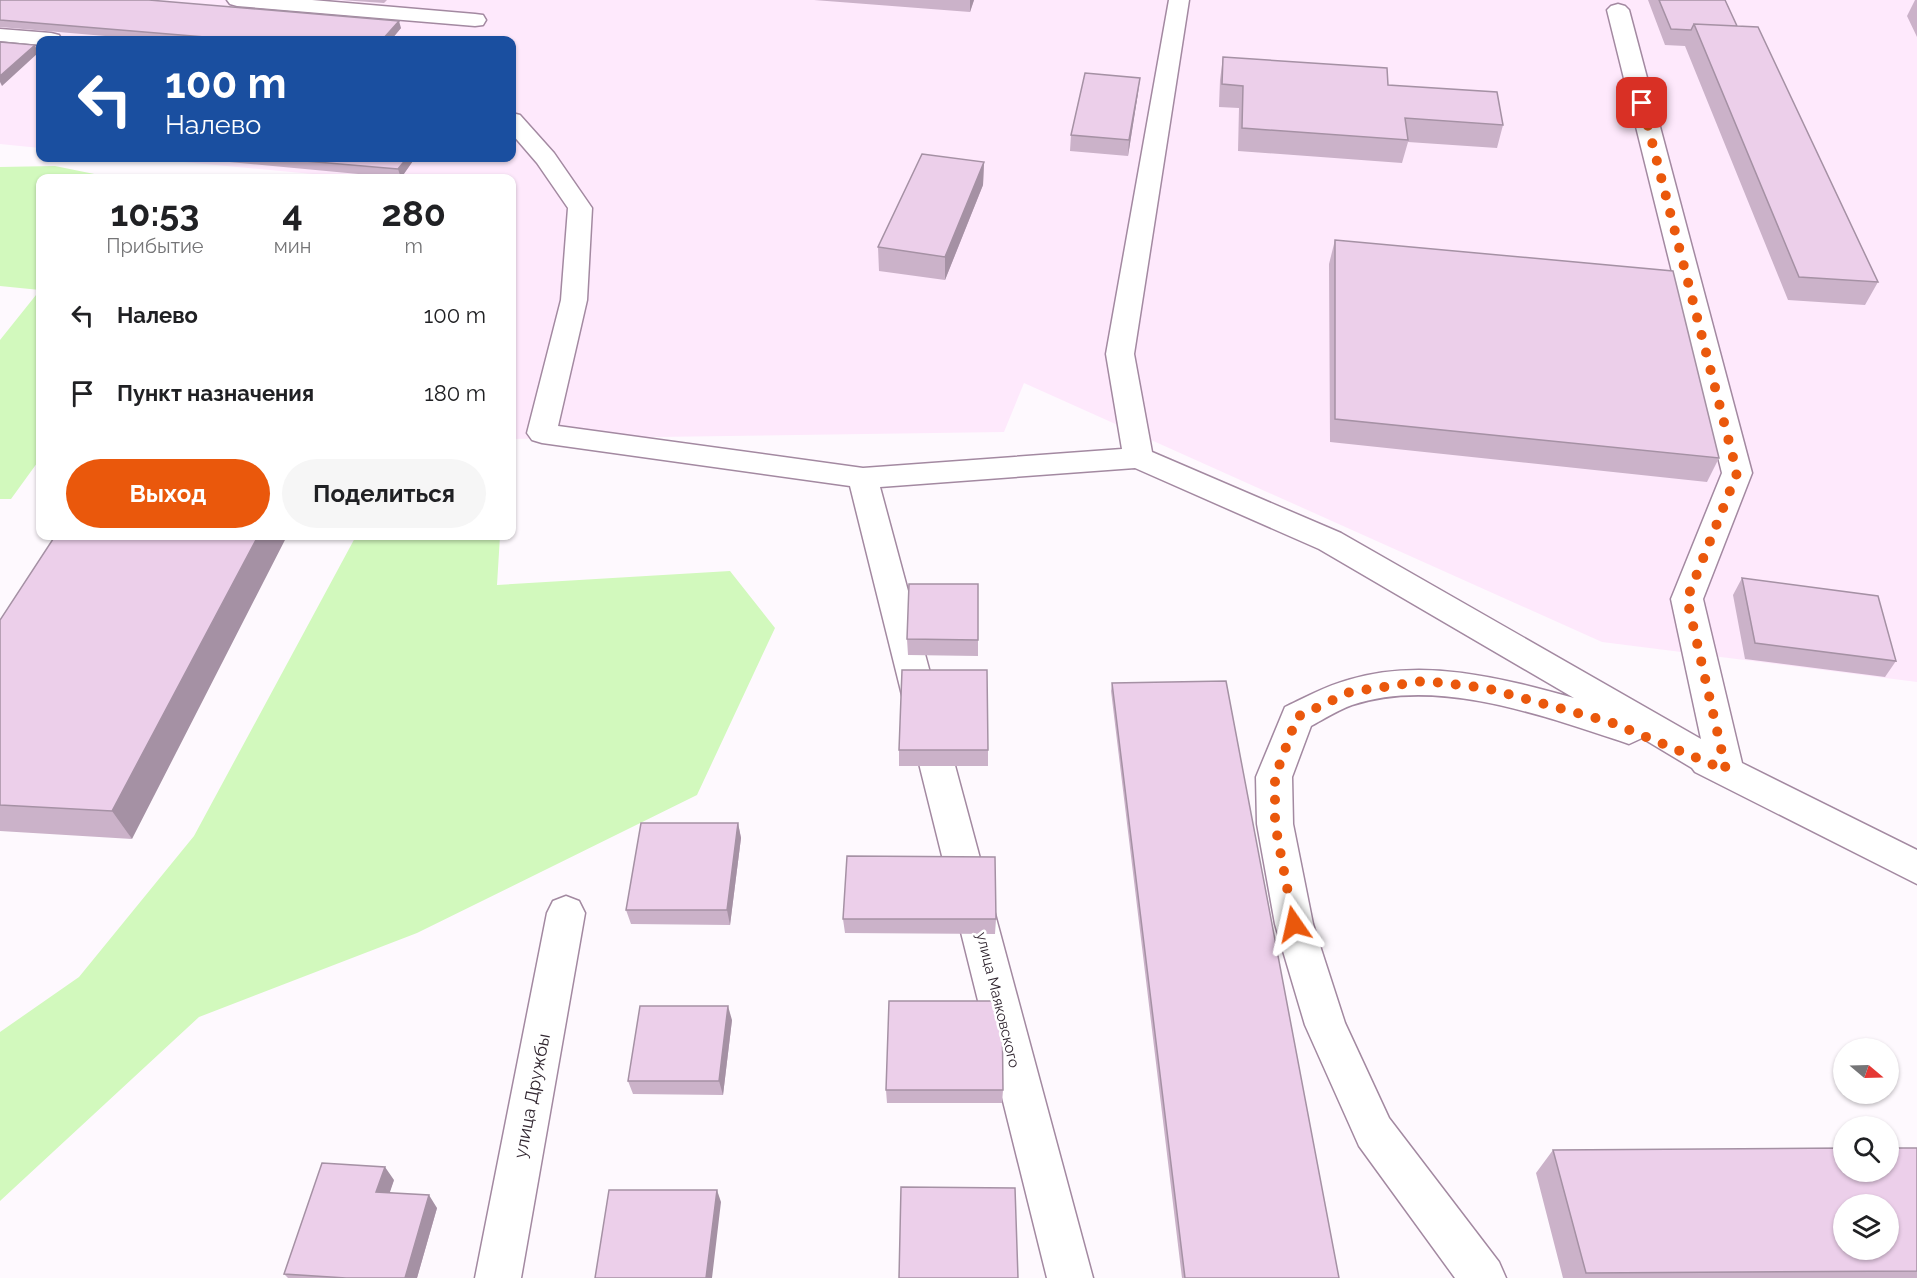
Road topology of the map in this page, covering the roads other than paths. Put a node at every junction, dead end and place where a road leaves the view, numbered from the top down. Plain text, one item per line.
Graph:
1 (237, 0) edge
2 (1179, 0) edge
3 (1618, 10) dead end
4 (475, 20) edge
5 (0, 35) edge
6 (36, 39) edge
7 (516, 124) edge
8 (516, 150) edge
9 (546, 158) junction
10 (1138, 458) junction
11 (863, 478) junction
12 (1726, 770) junction
13 (1917, 868) edge
14 (566, 913) dead end
15 (498, 1278) edge
16 (1070, 1278) edge
17 (1483, 1278) edge

1 - 4 street
2 - 10 street
3 - 12 street
5 - 6 street
7 - 9 street
8 - 9 street
9 - 11 street
10 - 11 street
10 - 12 street
11 - 16 street, улица Маяковского
12 - 13 street
12 - 17 street
14 - 15 street, улица Дружбы

